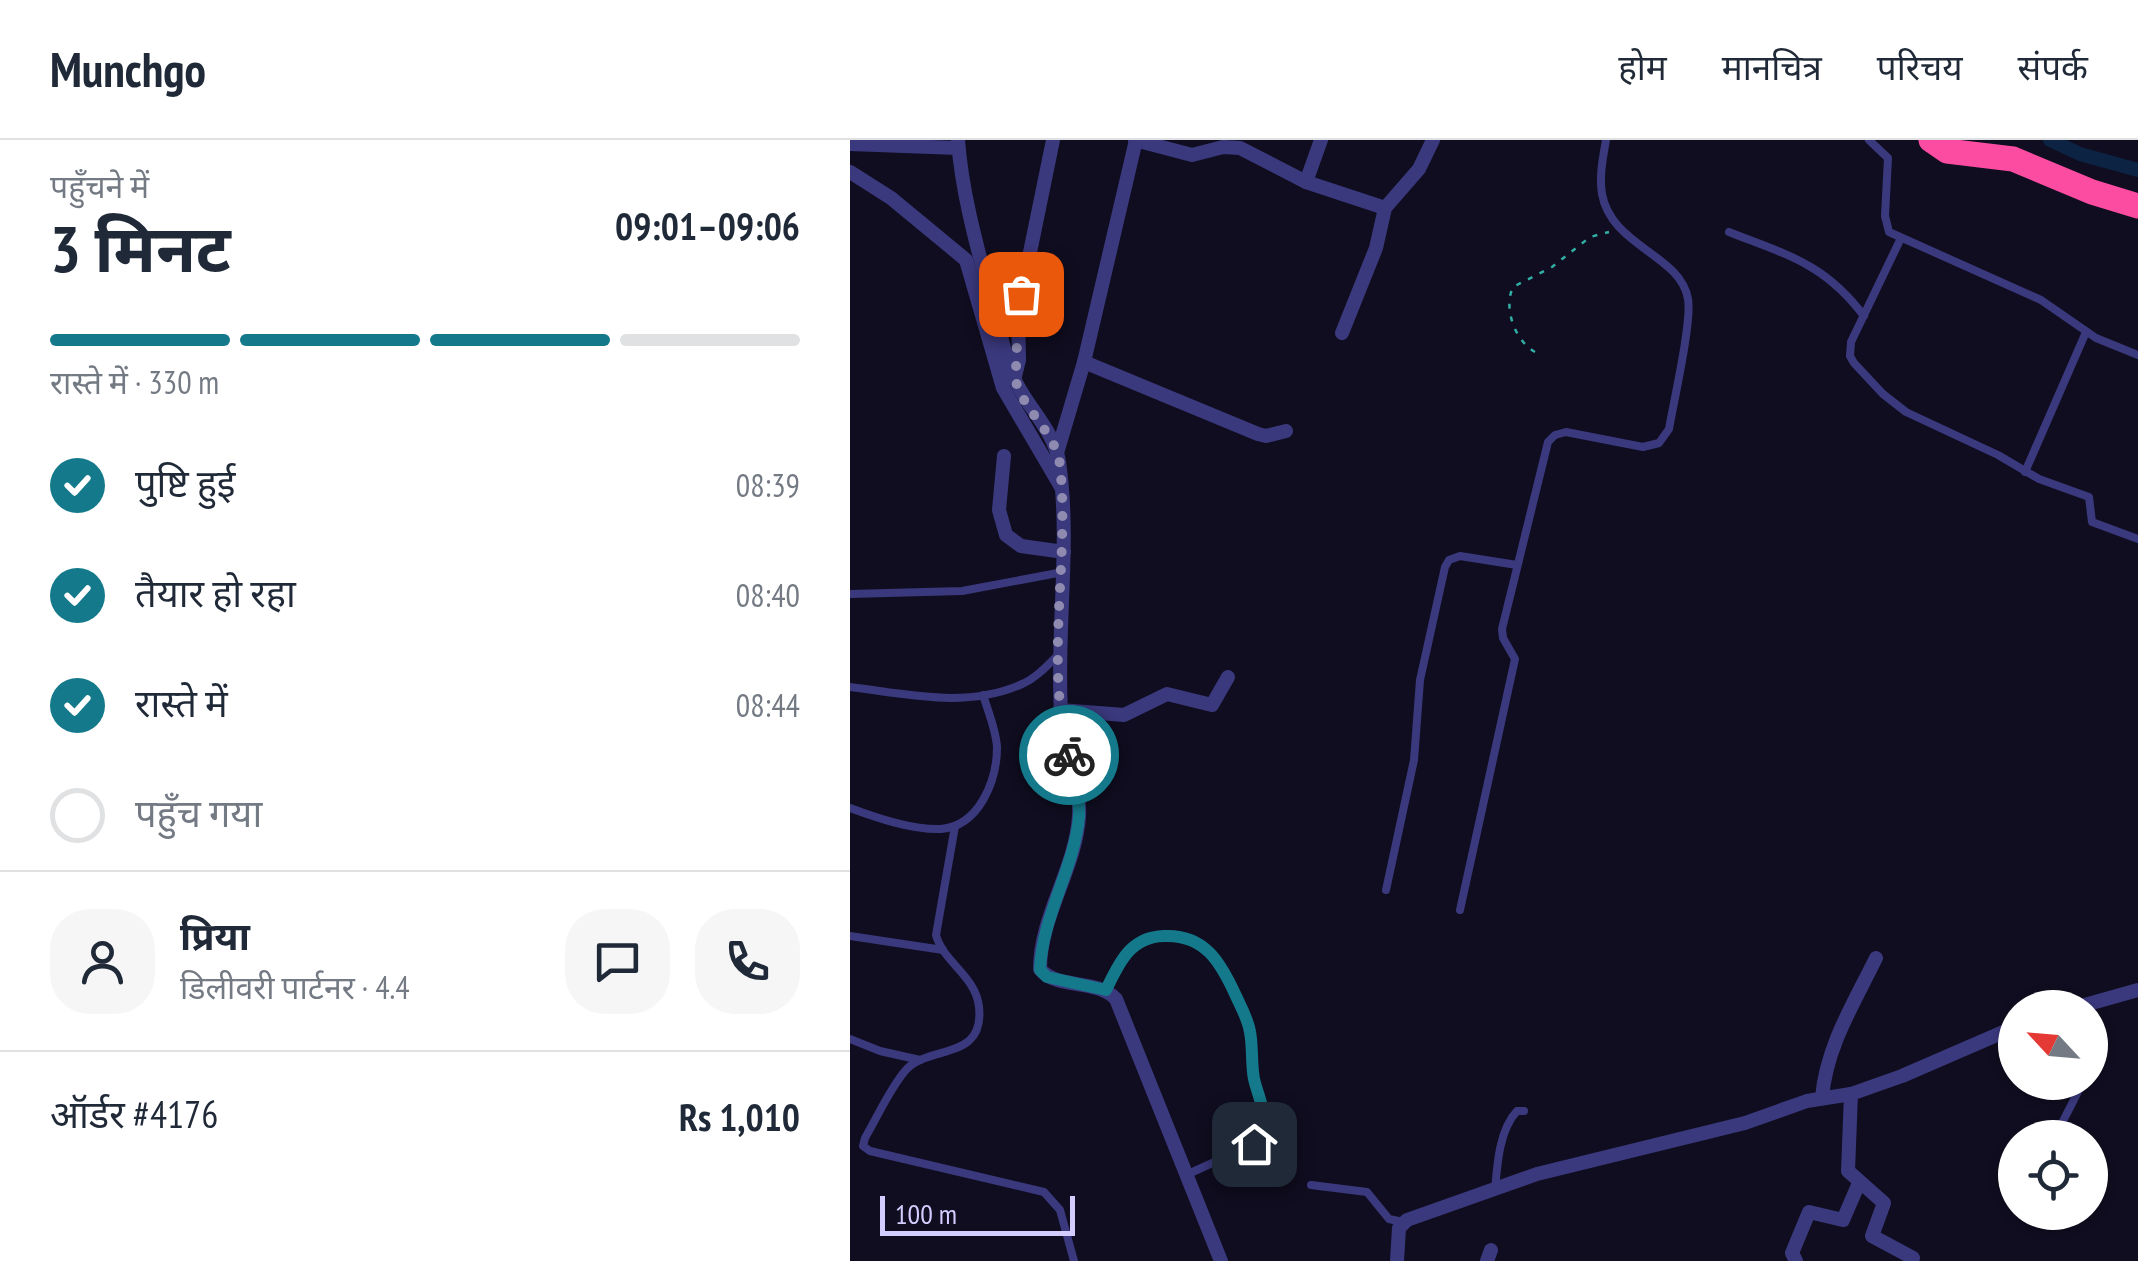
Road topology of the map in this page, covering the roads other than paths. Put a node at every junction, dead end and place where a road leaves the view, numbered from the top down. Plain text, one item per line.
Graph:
1 (1053, 140) edge
2 (1135, 140) edge
3 (1321, 140) edge
4 (1433, 140) edge
5 (1606, 140) edge
6 (1869, 140) edge
7 (1931, 140) edge
8 (1158, 143) edge
9 (850, 144) edge
10 (958, 144) edge
11 (850, 172) edge
12 (1306, 182) junction
13 (2138, 206) edge
14 (1385, 208) junction
15 (1729, 232) dead end
16 (1901, 238) junction
17 (1864, 316) junction
18 (2086, 332) junction
19 (1342, 333) dead end
20 (2138, 355) edge
21 (1084, 362) junction
22 (1014, 380) junction
23 (1286, 430) dead end
24 (1058, 453) junction
25 (1004, 456) dead end
26 (2025, 472) junction
27 (1061, 488) junction
28 (2138, 538) edge
29 (1064, 552) junction
30 (1518, 565) junction
31 (1063, 572) junction
32 (850, 594) edge
33 (1058, 654) junction
34 (1228, 677) dead end
35 (850, 687) edge
36 (982, 695) junction
37 (1060, 710) junction
38 (850, 808) edge
39 (955, 826) junction
40 (1386, 890) dead end
41 (1460, 910) dead end
42 (850, 936) edge
43 (943, 950) junction
44 (1876, 958) dead end
45 (1106, 990) junction
46 (2138, 990) edge
47 (2108, 998) edge
48 (1998, 1034) edge
49 (850, 1039) edge
50 (920, 1060) junction
51 (1851, 1094) junction
52 (1822, 1098) junction
53 (1524, 1111) dead end
54 (1186, 1175) junction
55 (1859, 1183) junction
56 (1311, 1185) dead end
57 (1495, 1191) junction
58 (1403, 1222) junction
59 (1913, 1258) dead end
60 (1074, 1261) edge
61 (1221, 1261) edge
62 (1397, 1261) edge
63 (1796, 1261) edge

1 - 22 street
2 - 8 street
2 - 21 street
3 - 12 street
4 - 14 street
5 - 30 lane
6 - 16 lane
7 - 13 highway
8 - 12 street
9 - 10 street
10 - 22 street
11 - 27 street
12 - 14 street
14 - 19 street
15 - 17 lane
16 - 17 lane
16 - 18 lane
17 - 26 lane
18 - 20 lane
18 - 26 lane
21 - 23 street
21 - 24 street
22 - 24 street
24 - 27 street
25 - 29 street
26 - 28 lane
27 - 29 street
29 - 31 street
30 - 40 lane
30 - 41 lane
31 - 32 lane
31 - 33 street
33 - 36 lane
33 - 37 street
34 - 37 street
35 - 36 lane
36 - 39 lane
37 - 45 street
38 - 39 lane
39 - 43 lane
42 - 43 lane
43 - 50 lane
44 - 52 street
45 - 54 street
45 - 54 lane
46 - 47 street
48 - 51 street
49 - 50 lane
50 - 60 lane
51 - 52 street
51 - 55 street
52 - 57 street
53 - 57 lane
54 - 61 street
55 - 59 street
55 - 63 street
56 - 58 lane
57 - 58 street
58 - 62 street

